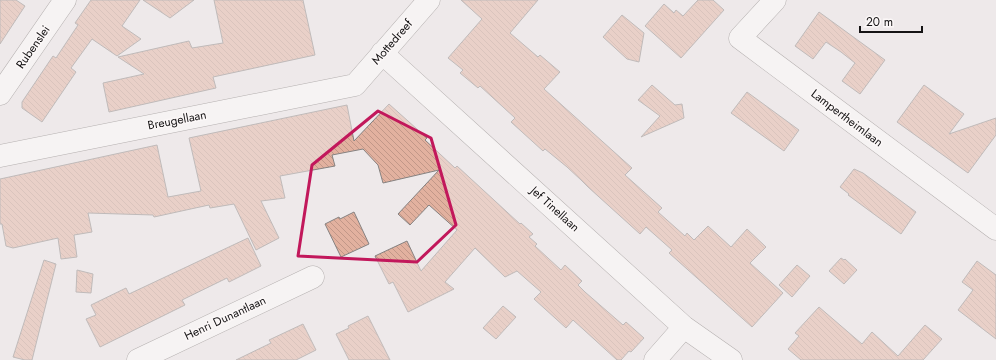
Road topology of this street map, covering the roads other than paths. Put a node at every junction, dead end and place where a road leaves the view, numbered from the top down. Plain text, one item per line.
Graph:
1 (65, 0) edge
2 (429, 0) edge
3 (775, 0) edge
4 (382, 53) junction
5 (354, 85) joint
6 (0, 94) edge
7 (0, 156) edge
8 (996, 229) edge
9 (313, 277) dead end
10 (684, 326) junction
11 (138, 360) edge
12 (655, 360) edge
13 (731, 360) edge

1 - 6 street, Rubenslei
2 - 4 street, Mottedreef
3 - 8 street, Lampertheimlaan
4 - 5 street, Mottedreef
4 - 10 street, Jef Tinellaan
5 - 7 street, Breugellaan
9 - 11 street, Henri Dunantlaan
10 - 12 street
10 - 13 street, Jef Tinellaan

